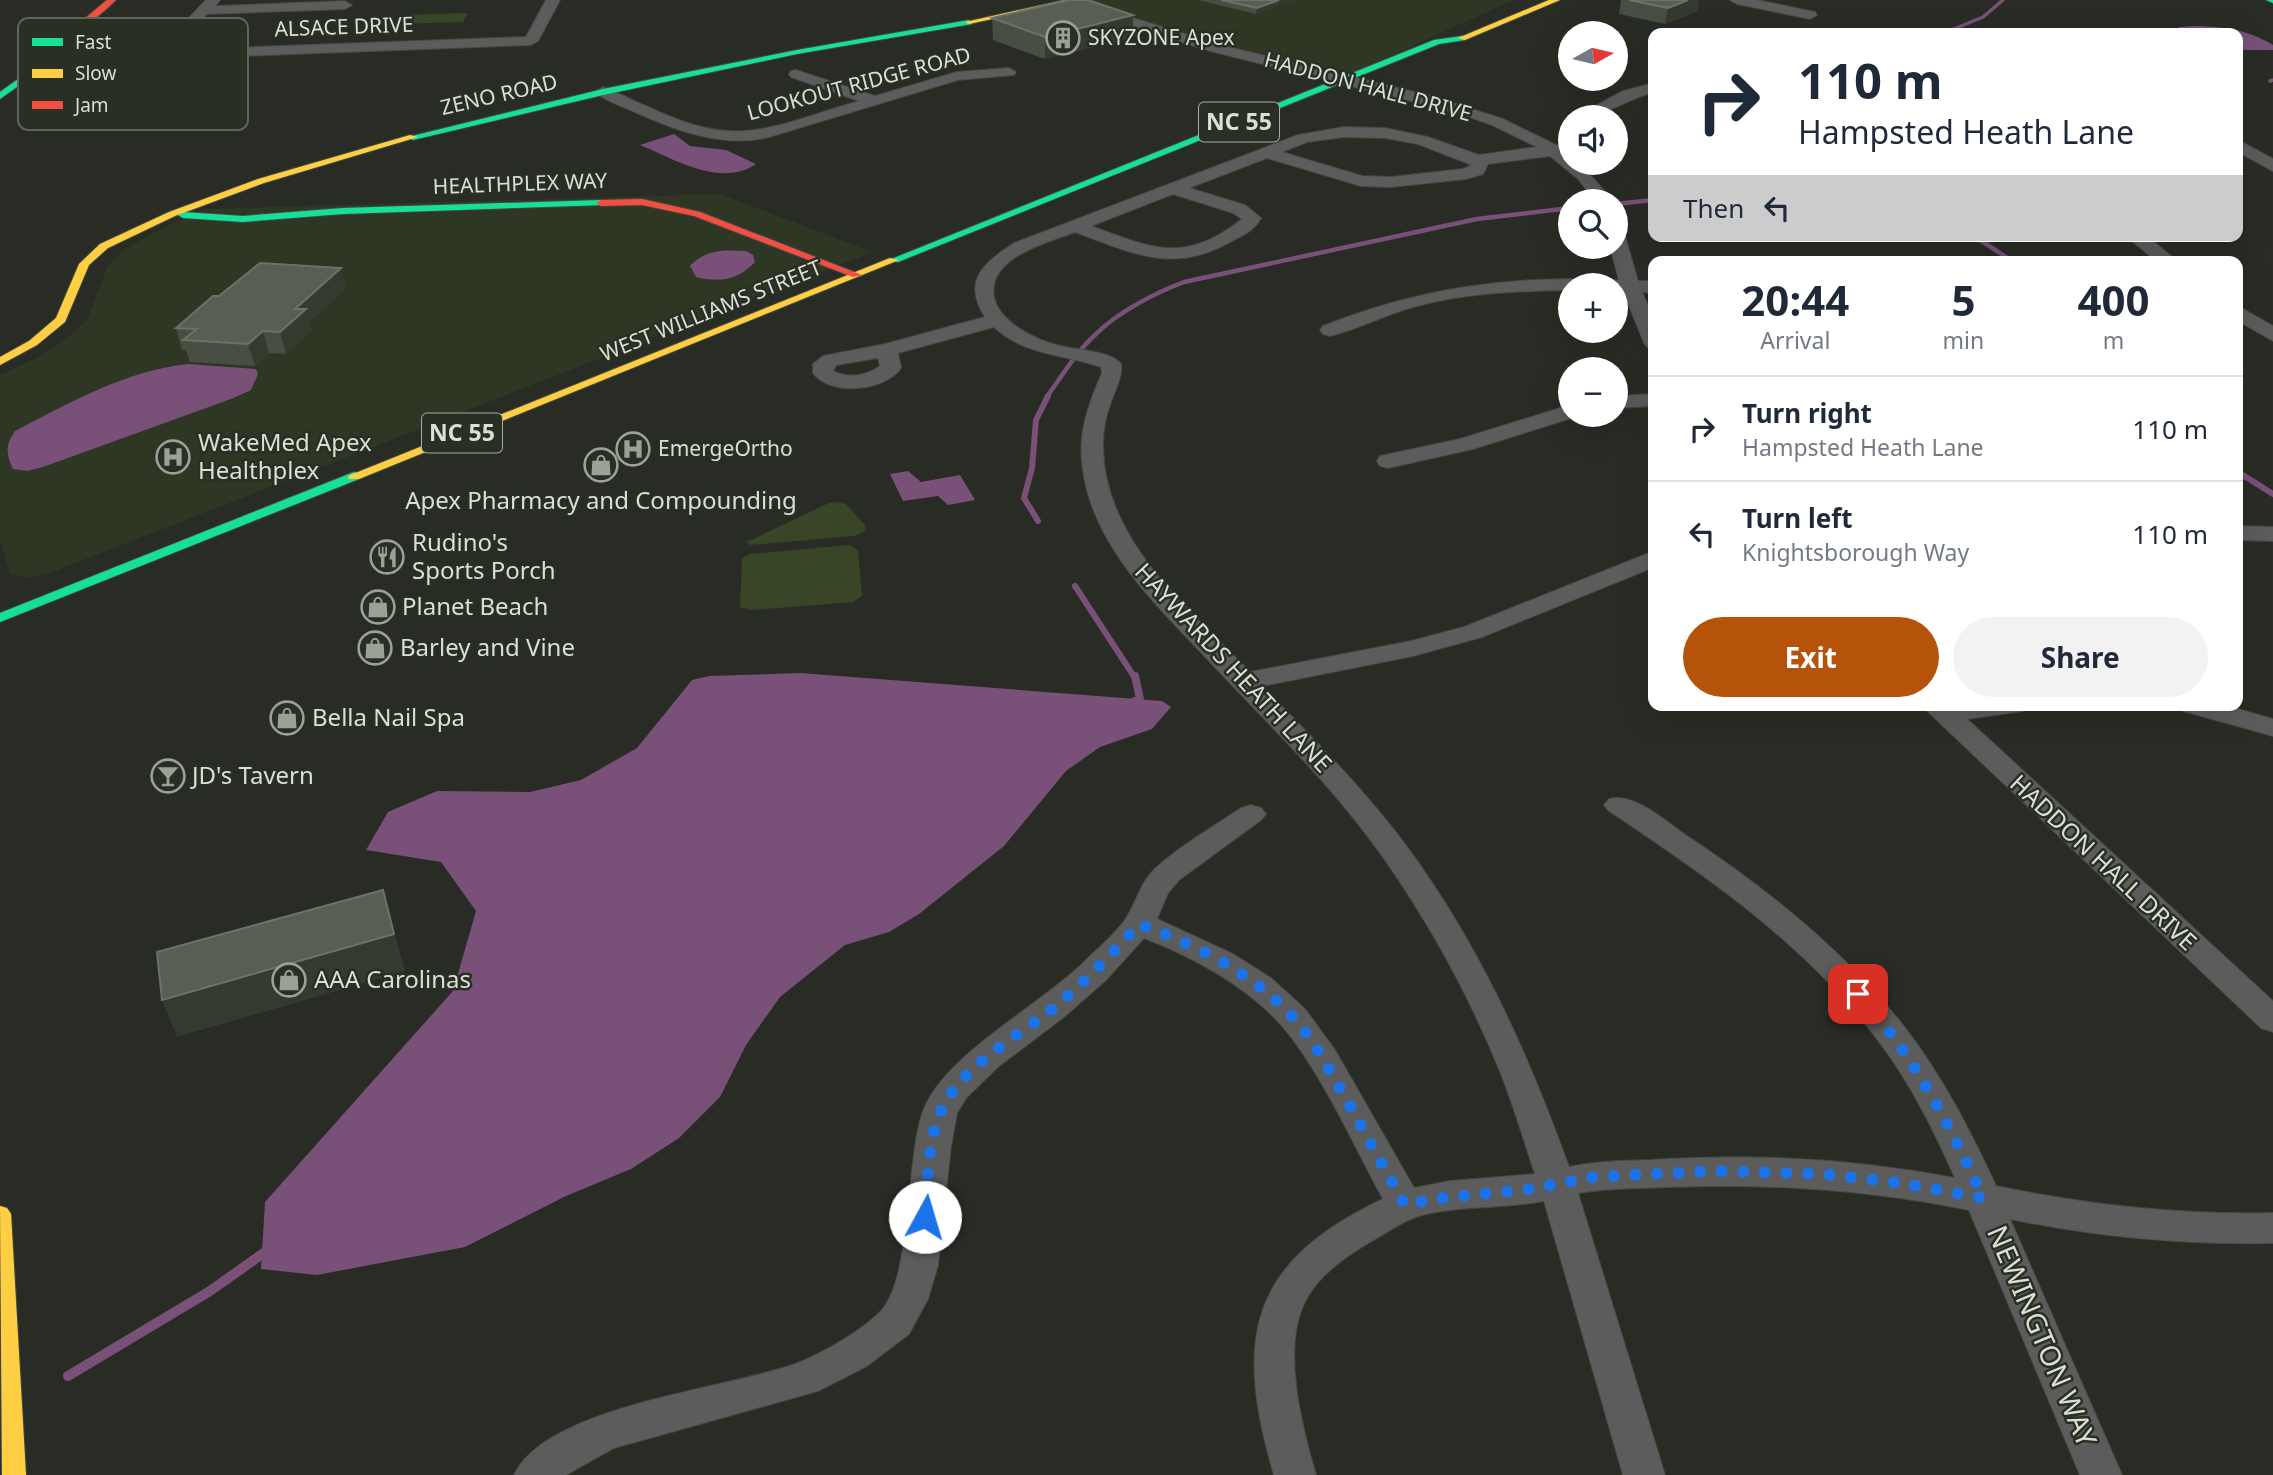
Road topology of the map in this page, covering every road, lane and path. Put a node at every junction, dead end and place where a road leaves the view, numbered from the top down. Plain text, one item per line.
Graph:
1 (112, 0) edge
2 (553, 0) edge
3 (1522, 0) edge
4 (1556, 0) edge
5 (1737, 0) edge
6 (1072, 1) edge
7 (208, 5) edge
8 (343, 7) edge
9 (1810, 15) dead end
10 (91, 18) edge
11 (196, 18) edge
12 (1437, 42) junction
13 (316, 43) junction
14 (248, 48) edge
15 (301, 62) dead end
16 (1009, 72) dead end
17 (796, 74) dead end
18 (1346, 79) junction
19 (18, 82) edge
20 (1648, 88) edge
21 (603, 92) junction
22 (0, 96) edge
23 (874, 101) junction
24 (1606, 105) edge
25 (1558, 148) edge
26 (2243, 148) edge
27 (1558, 149) edge
28 (1264, 152) junction
29 (1478, 160) junction
30 (2273, 166) edge
31 (1582, 175) edge
32 (1171, 188) junction
33 (1594, 189) edge
34 (172, 214) junction
35 (1074, 226) junction
36 (2143, 242) edge
37 (2161, 256) edge
38 (1622, 259) edge
39 (857, 275) junction
40 (1630, 286) junction
41 (1648, 287) edge
42 (2243, 315) edge
43 (997, 320) junction
44 (1648, 329) edge
45 (1330, 330) dead end
46 (2273, 335) edge
47 (887, 350) dead end
48 (0, 362) edge
49 (1648, 400) edge
50 (1628, 401) edge
51 (1558, 415) edge
52 (1388, 461) dead end
53 (2243, 533) edge
54 (2273, 534) edge
55 (1648, 560) edge
56 (0, 618) edge
57 (1245, 681) junction
58 (1940, 711) edge
59 (2215, 711) edge
60 (2273, 727) edge
61 (1619, 805) dead end
62 (1251, 814) dead end
63 (1139, 924) junction
64 (2273, 1020) edge
65 (1557, 1184) junction
66 (1983, 1198) junction
67 (1405, 1205) junction
68 (0, 1214) edge
69 (2273, 1228) edge
70 (14, 1475) edge
71 (535, 1475) edge
72 (1295, 1475) edge
73 (1644, 1475) edge
74 (2101, 1475) edge

1 - 10 main road
2 - 13 street, ALSACE DRIVE
3 - 12 main road, WEST WILLIAMS STREET / NC 55
4 - 12 main road, WEST WILLIAMS STREET / NC 55
5 - 9 street
6 - 18 street, HADDON HALL DRIVE
6 - 21 main road, ZENO ROAD
7 - 8 street
7 - 11 street
12 - 18 main road, WEST WILLIAMS STREET / NC 55
13 - 14 street, ALSACE DRIVE
13 - 15 street
16 - 23 street, LOOKOUT RIDGE ROAD
17 - 23 street
18 - 25 street, HADDON HALL DRIVE
18 - 39 main road, WEST WILLIAMS STREET / NC 55
19 - 22 main road
20 - 24 street
21 - 23 street, LOOKOUT RIDGE ROAD
21 - 34 main road, ZENO ROAD
26 - 30 street
27 - 29 street
28 - 29 street
28 - 29 street
28 - 32 street
31 - 33 street, HADDON HALL DRIVE
32 - 35 street
32 - 35 street
34 - 39 main road, HEALTHPLEX WAY
34 - 48 main road, ZENO ROAD
35 - 43 street
36 - 37 street
38 - 40 street
39 - 56 main road, WEST WILLIAMS STREET / NC 55
40 - 41 street
40 - 44 street
40 - 45 street
42 - 46 street
43 - 47 street
43 - 57 street, HAYWARDS HEATH LANE
49 - 50 street
51 - 52 street
53 - 54 street
55 - 57 street
57 - 65 street, HAYWARDS HEATH LANE
58 - 64 street, HADDON HALL DRIVE
59 - 60 street
61 - 66 street, NEWINGTON WAY
62 - 63 street
63 - 67 street
63 - 71 street
65 - 66 street
65 - 67 street
65 - 73 street, HAYWARDS HEATH LANE
66 - 69 street
66 - 74 street, NEWINGTON WAY
67 - 72 street
68 - 70 main road

